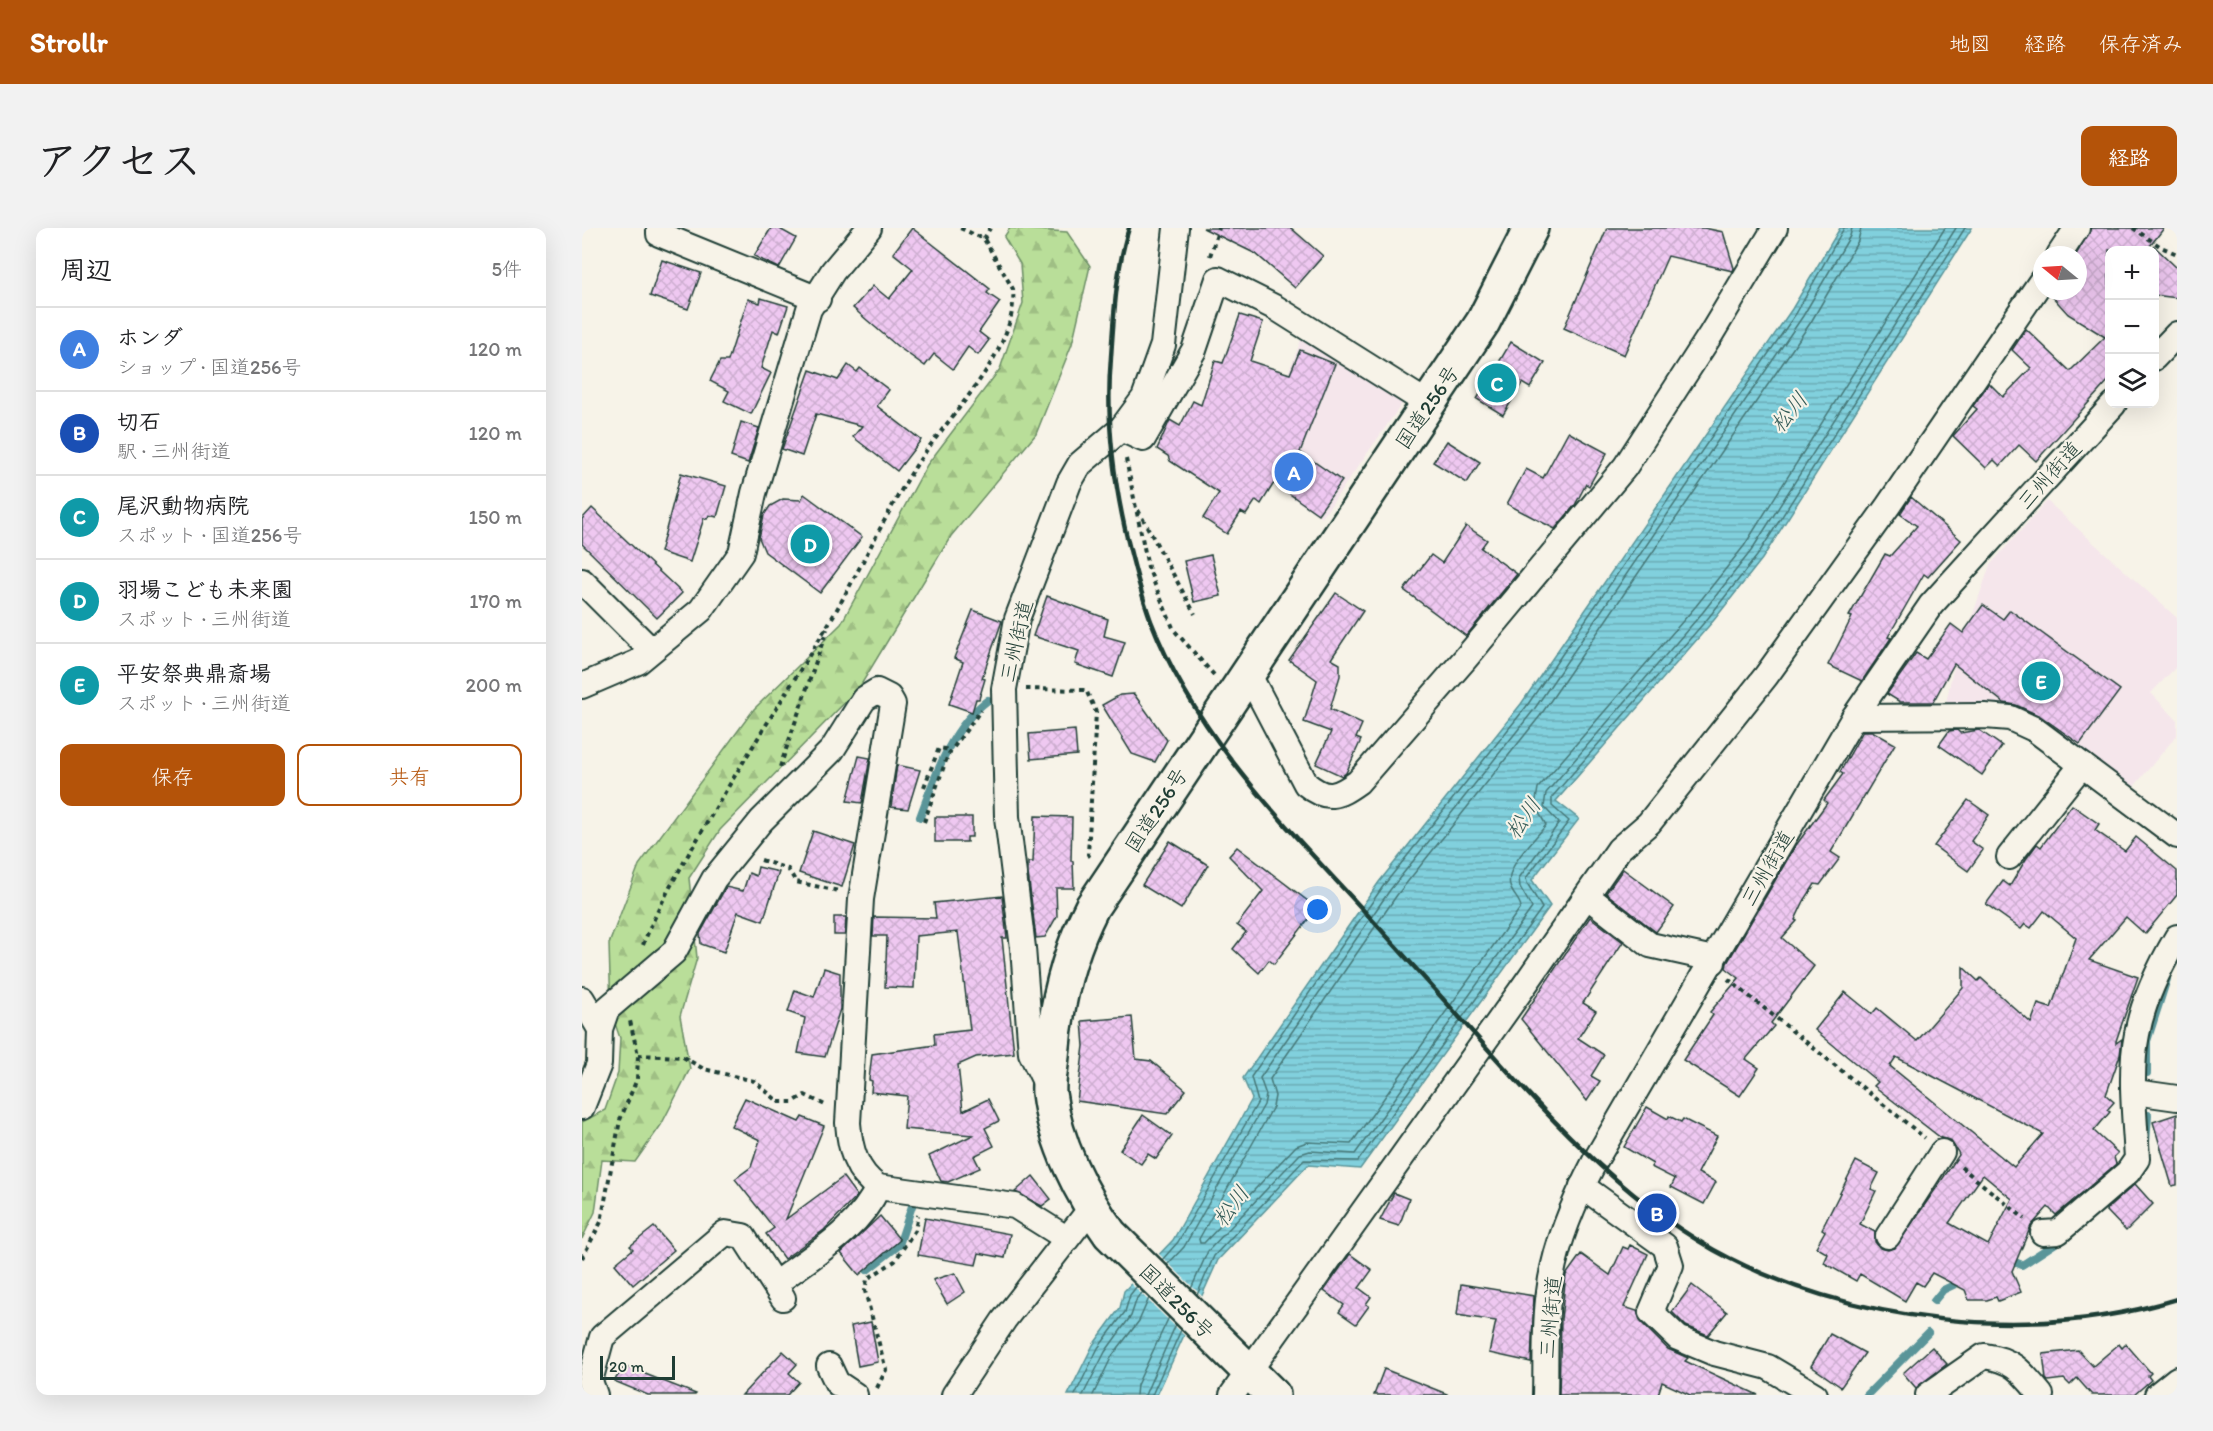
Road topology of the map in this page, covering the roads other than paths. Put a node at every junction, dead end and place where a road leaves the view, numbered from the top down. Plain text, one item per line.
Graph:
1 (659, 228) edge
2 (869, 228) edge
3 (1176, 228) edge
4 (1531, 228) edge
5 (1775, 228) edge
6 (2077, 228) edge
7 (2065, 246) edge
8 (2033, 293) edge
9 (818, 299) junction
10 (2177, 333) edge
11 (2158, 354) edge
12 (1430, 405) junction
13 (2110, 408) edge
14 (1120, 429) junction
15 (582, 581) edge
16 (651, 650) junction
17 (1248, 673) junction
18 (582, 686) edge
19 (1854, 717) junction
20 (2082, 765) junction
21 (2177, 836) edge
22 (2009, 857) dead end
23 (1587, 896) junction
24 (2177, 937) edge
25 (1712, 963) junction
26 (582, 999) edge
27 (600, 1029) junction
28 (1049, 1090) junction
29 (2135, 1092) junction
30 (2177, 1098) edge
31 (582, 1107) edge
32 (1942, 1152) road end
33 (1582, 1186) junction
34 (878, 1187) junction
35 (1101, 1221) junction
36 (2043, 1233) road end
37 (1888, 1236) dead end
38 (1066, 1238) junction
39 (590, 1352) edge
40 (829, 1366) dead end
41 (1243, 1379) edge
42 (2177, 1379) edge
43 (595, 1395) edge
44 (855, 1395) edge
45 (954, 1395) edge
46 (1274, 1395) edge
47 (1545, 1395) edge
48 (1815, 1395) edge
49 (1928, 1395) edge
50 (2041, 1395) edge
51 (2157, 1395) edge

1 - 9 street
2 - 9 street
3 - 14 street, 三州街道
4 - 12 highway, 国道256号
5 - 17 street
6 - 7 street
8 - 23 street
9 - 16 street
10 - 11 street
12 - 14 street
12 - 17 highway, 国道256号
13 - 19 street, 三州街道
14 - 28 street, 三州街道
15 - 16 street
16 - 18 street
17 - 28 highway, 国道256号
19 - 20 street
19 - 25 street, 三州街道
20 - 21 street
20 - 22 street
23 - 25 street
23 - 41 street
24 - 29 street
25 - 33 street, 三州街道
26 - 27 street
27 - 31 street
27 - 34 street
28 - 35 highway, 国道256号
29 - 30 street
29 - 36 street
32 - 37 street
33 - 47 street, 三州街道
33 - 48 street
34 - 38 street
34 - 39 street
35 - 38 street
35 - 41 highway, 国道256号
38 - 45 street
39 - 43 street
40 - 44 street
41 - 46 highway, 国道256号
42 - 51 street
49 - 50 street

